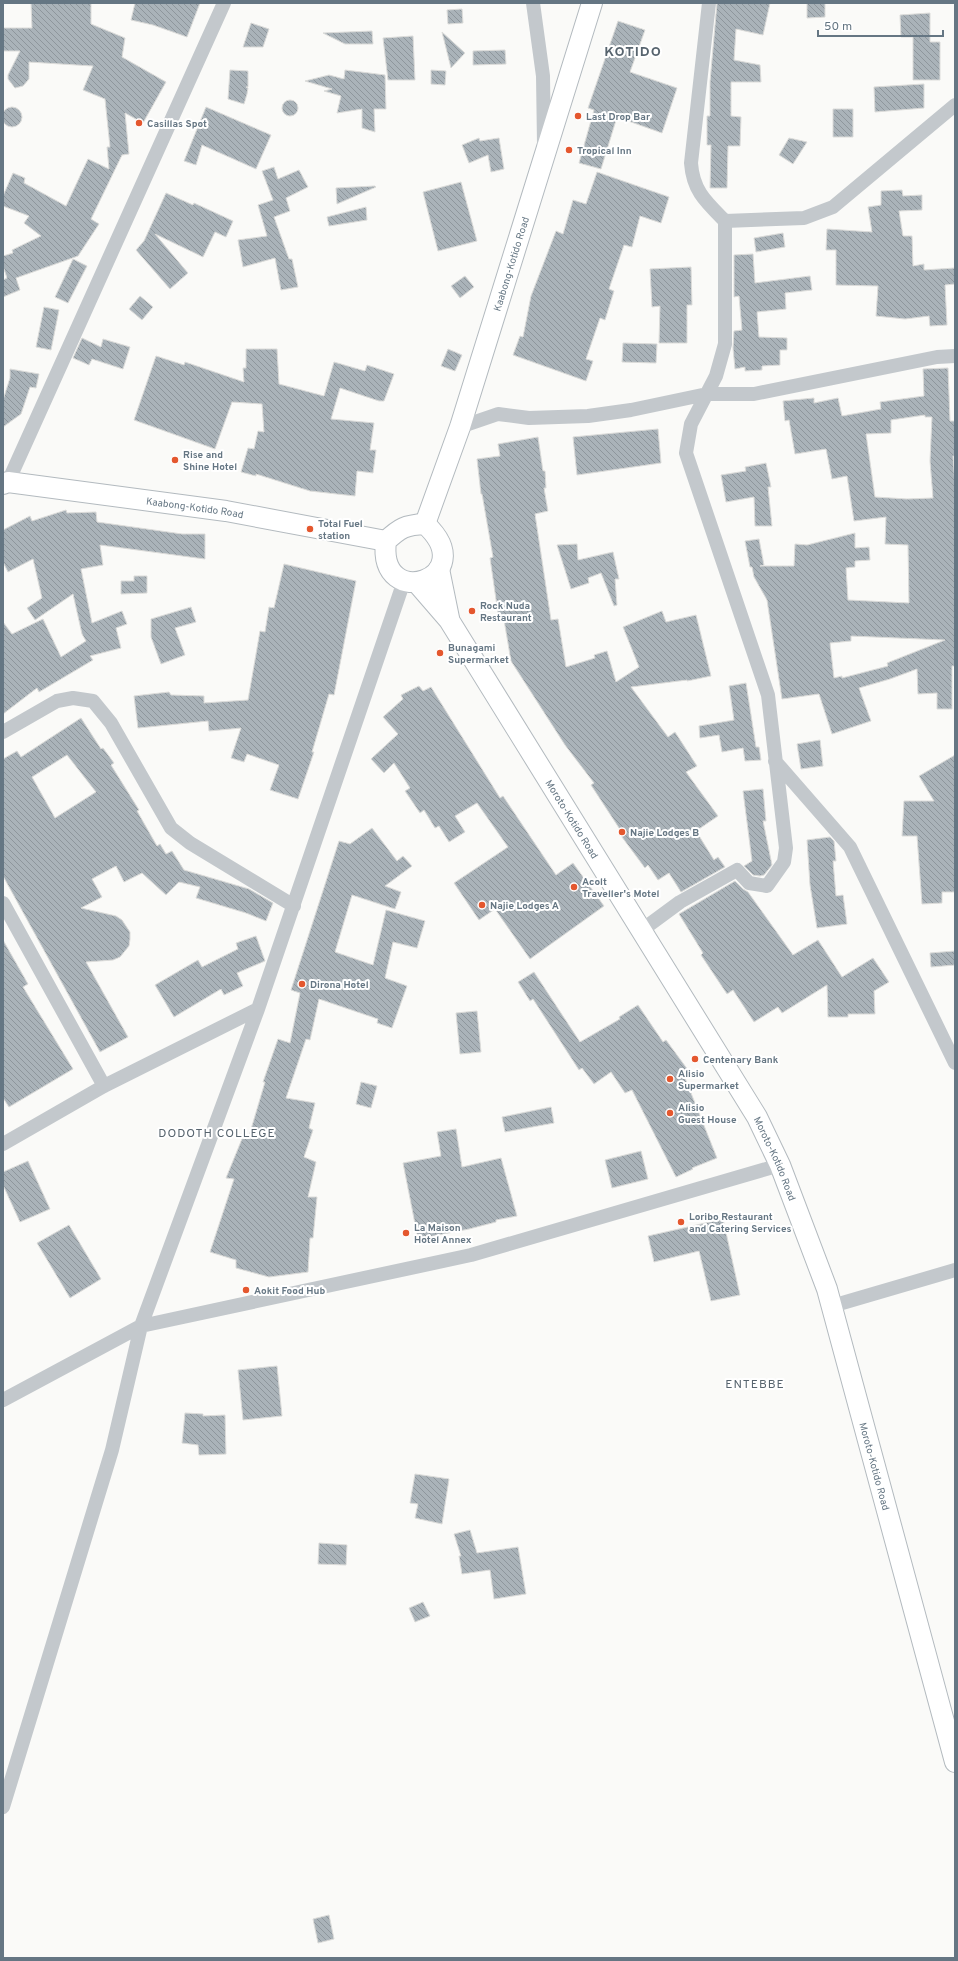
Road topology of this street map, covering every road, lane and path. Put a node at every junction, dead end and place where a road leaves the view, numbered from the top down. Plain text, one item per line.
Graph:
1 (224, 3) edge
2 (534, 3) edge
3 (592, 3) edge
4 (709, 3) edge
5 (955, 105) edge
6 (544, 156) junction
7 (725, 221) junction
8 (955, 356) edge
9 (707, 394) junction
10 (460, 427) junction
11 (6, 483) edge
12 (425, 524) junction
13 (386, 541) junction
14 (439, 569) junction
15 (411, 582) junction
16 (450, 620) junction
17 (3, 732) edge
18 (775, 760) junction
19 (3, 903) edge
20 (294, 906) junction
21 (642, 930) junction
22 (258, 1009) junction
23 (955, 1063) edge
24 (104, 1086) junction
25 (3, 1144) edge
26 (780, 1165) junction
27 (955, 1270) edge
28 (832, 1306) junction
29 (141, 1326) junction
30 (3, 1400) edge
31 (955, 1762) edge
32 (3, 1807) edge

1 - 11 street
2 - 6 street
3 - 6 main road, Kaabong-Kotido Road
4 - 7 street
5 - 7 street
6 - 10 main road, Kaabong-Kotido Road
7 - 9 street
8 - 9 street
9 - 10 street
9 - 18 street
10 - 12 main road, Kaabong-Kotido Road
11 - 13 main road, Kaabong-Kotido Road
12 - 13 main road
12 - 14 main road
13 - 15 main road
14 - 15 main road
14 - 16 main road, Moroto-Kotido Road
15 - 16 main road, Moroto-Kotido Road
15 - 20 street
16 - 21 main road, Moroto-Kotido Road
17 - 20 street
18 - 21 street
18 - 23 street
19 - 24 street
20 - 22 street
21 - 26 main road, Moroto-Kotido Road
22 - 24 street
22 - 29 street
24 - 25 street
26 - 28 main road, Moroto-Kotido Road
26 - 29 street
27 - 28 street
28 - 31 main road, Moroto-Kotido Road
29 - 30 street
29 - 32 street

